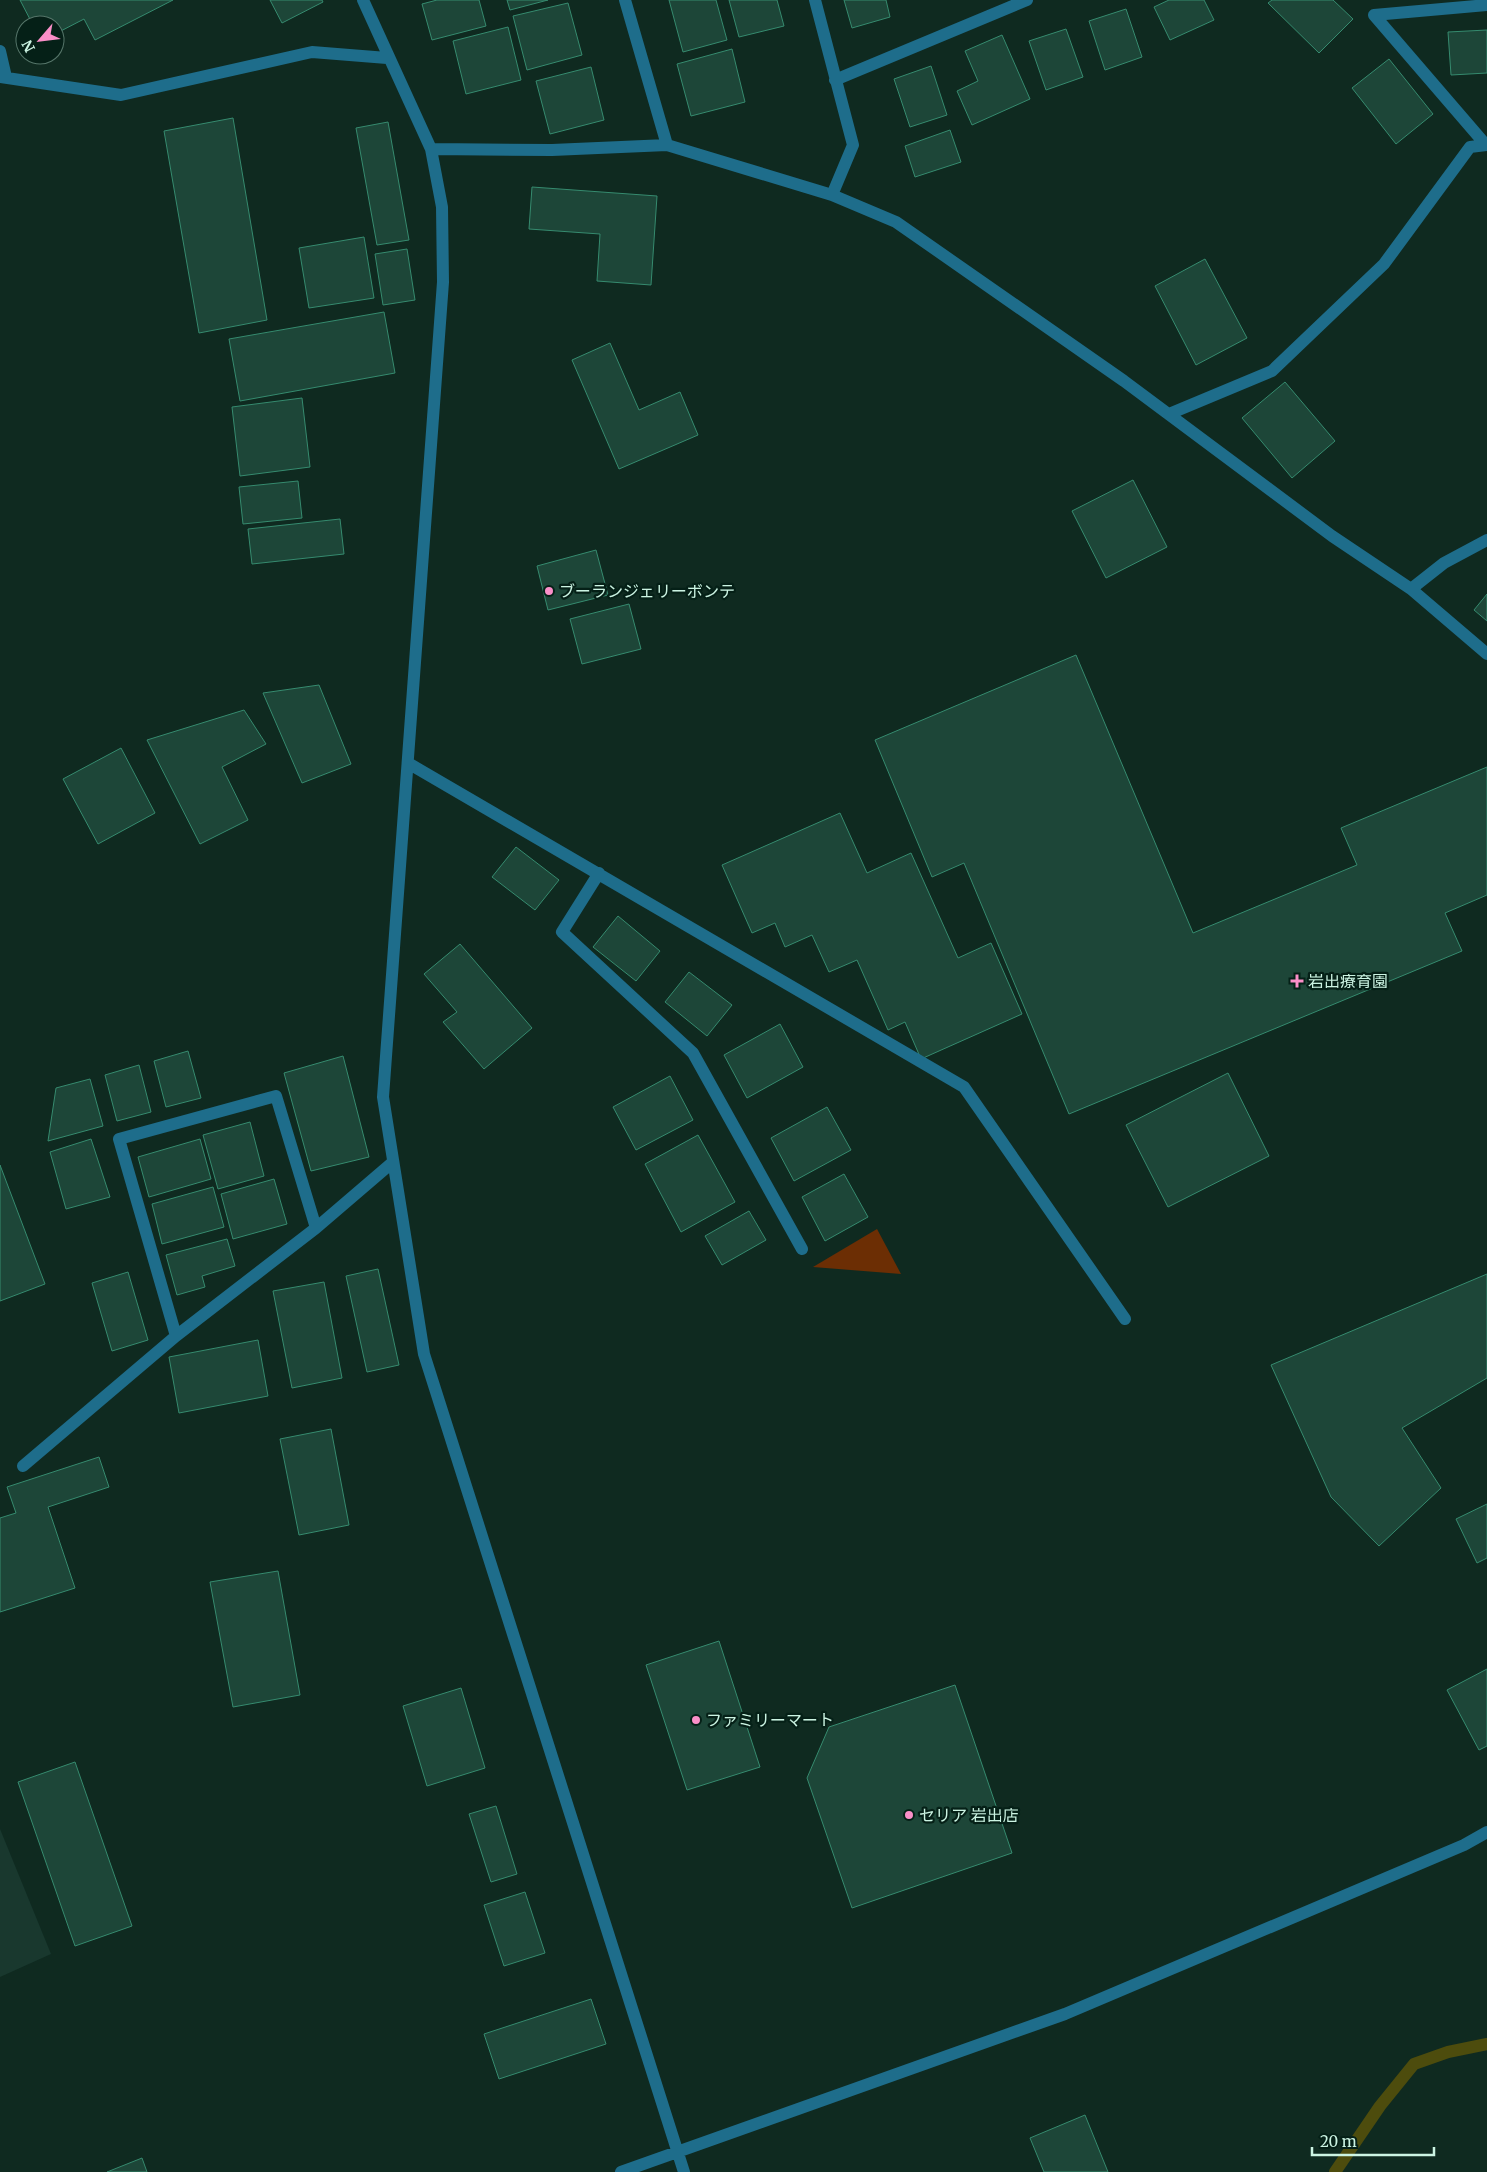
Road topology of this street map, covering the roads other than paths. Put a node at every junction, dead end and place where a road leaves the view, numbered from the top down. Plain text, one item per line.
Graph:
1 (363, 0) edge
2 (625, 0) edge
3 (815, 0) edge
4 (1026, 0) edge
5 (1487, 5) edge
6 (0, 51) edge
7 (388, 58) junction
8 (3, 77) edge
9 (836, 80) junction
10 (667, 145) junction
11 (1486, 145) edge
12 (430, 149) junction
13 (832, 195) junction
14 (1169, 414) junction
15 (1487, 540) edge
16 (1411, 589) junction
17 (1487, 654) edge
18 (408, 762) junction
19 (598, 873) junction
20 (393, 1162) junction
21 (316, 1228) junction
22 (802, 1249) dead end
23 (1125, 1320) dead end
24 (176, 1336) junction
25 (23, 1466) dead end
26 (1487, 1832) edge
27 (678, 2152) junction
28 (622, 2172) edge
29 (684, 2172) edge

1 - 7 street
2 - 10 street
3 - 9 street
4 - 9 street
5 - 11 street
6 - 8 street
7 - 8 street
7 - 12 street
9 - 13 street
10 - 12 street
10 - 13 street
11 - 14 street
12 - 18 street
13 - 14 street
14 - 16 street
15 - 16 street
16 - 17 street
18 - 19 street
18 - 20 street
19 - 22 street
19 - 23 street
20 - 21 street
20 - 27 street
21 - 24 street
21 - 24 street
24 - 25 street
26 - 27 street
27 - 28 street
27 - 29 street

